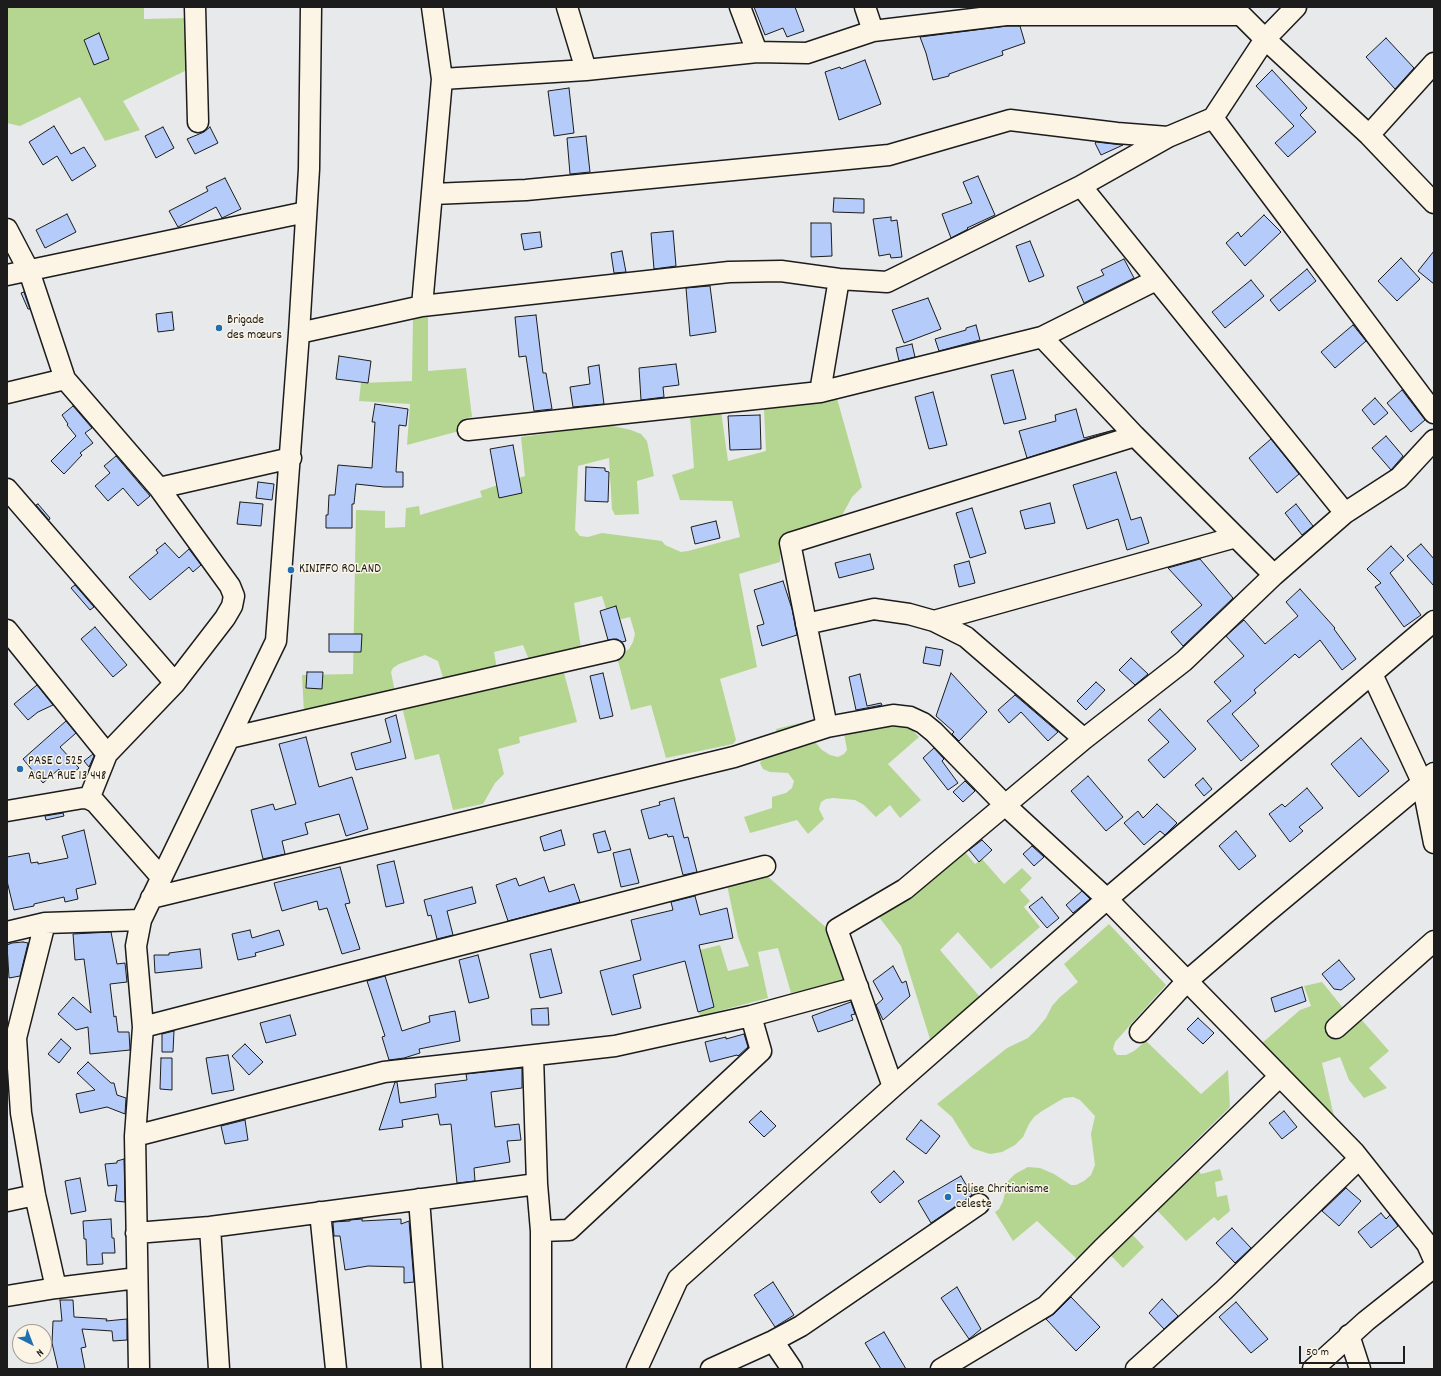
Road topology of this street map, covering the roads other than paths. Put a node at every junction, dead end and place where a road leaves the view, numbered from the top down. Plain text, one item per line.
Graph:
1 (195, 7) edge
2 (312, 7) edge
3 (432, 7) edge
4 (567, 7) edge
5 (740, 7) edge
6 (865, 7) edge
7 (1296, 7) edge
8 (1237, 11) edge
9 (873, 32) junction
10 (1265, 39) junction
11 (757, 52) junction
12 (1434, 63) edge
13 (586, 70) junction
14 (442, 79) junction
15 (1213, 118) junction
16 (198, 122) dead end
17 (1369, 135) junction
18 (1168, 137) junction
19 (1081, 186) junction
20 (433, 194) junction
21 (1434, 203) edge
22 (306, 212) junction
23 (7, 230) edge
24 (29, 271) junction
25 (7, 275) edge
26 (839, 280) junction
27 (1156, 280) junction
28 (422, 306) junction
29 (299, 333) junction
30 (1042, 337) junction
31 (65, 379) junction
32 (820, 392) junction
33 (7, 393) edge
34 (1434, 413) edge
35 (468, 430) dead end
36 (1135, 436) junction
37 (1434, 440) edge
38 (291, 458) junction
39 (159, 488) junction
40 (7, 489) edge
41 (1345, 513) junction
42 (1236, 537) junction
43 (1274, 575) junction
44 (934, 621) junction
45 (1434, 621) edge
46 (806, 624) junction
47 (7, 630) edge
48 (614, 650) dead end
49 (1372, 674) junction
50 (175, 683) junction
51 (827, 727) junction
52 (229, 738) junction
53 (1084, 739) junction
54 (108, 754) junction
55 (1428, 778) edge
56 (89, 799) junction
57 (10, 806) edge
58 (1006, 806) junction
59 (1434, 843) edge
60 (765, 866) dead end
61 (161, 877) junction
62 (151, 898) junction
63 (1107, 899) junction
64 (141, 920) junction
65 (45, 923) junction
66 (7, 932) edge
67 (1434, 941) edge
68 (1187, 981) junction
69 (858, 987) junction
70 (751, 1016) junction
71 (143, 1027) junction
72 (1336, 1028) dead end
73 (1140, 1032) dead end
74 (11, 1038) edge
75 (533, 1056) junction
76 (1280, 1076) junction
77 (894, 1087) junction
78 (14, 1115) edge
79 (135, 1136) junction
80 (1359, 1159) junction
81 (537, 1184) junction
82 (35, 1195) junction
83 (419, 1199) junction
84 (7, 1201) edge
85 (979, 1204) dead end
86 (320, 1212) junction
87 (210, 1227) junction
88 (541, 1231) junction
89 (136, 1233) junction
90 (1434, 1260) edge
91 (1434, 1267) edge
92 (137, 1278) junction
93 (56, 1288) junction
94 (7, 1296) edge
95 (1349, 1336) junction
96 (773, 1341) junction
97 (139, 1369) edge
98 (219, 1369) edge
99 (336, 1369) edge
100 (432, 1369) edge
101 (542, 1369) edge
102 (637, 1369) edge
103 (711, 1369) edge
104 (792, 1369) edge
105 (941, 1369) edge
106 (1136, 1369) edge
107 (1313, 1369) edge
108 (1360, 1369) edge

1 - 16 street
2 - 22 street
3 - 14 street
4 - 13 street
5 - 11 street
6 - 9 street
7 - 10 street
8 - 9 street
8 - 10 street
9 - 11 street
10 - 15 street
10 - 17 street
11 - 13 street
12 - 17 street
13 - 14 street
14 - 20 street
15 - 18 street
15 - 34 street
17 - 21 street
18 - 19 street
18 - 20 street
19 - 26 street
19 - 27 street
20 - 28 street
22 - 24 street
22 - 29 street
23 - 24 street
24 - 25 street
24 - 31 street
26 - 28 street
26 - 32 street
27 - 30 street
27 - 41 street
28 - 29 street
29 - 38 street
30 - 32 street
30 - 36 street
31 - 33 street
31 - 39 street
32 - 35 street
36 - 42 street
36 - 46 street
37 - 41 street
38 - 39 street
38 - 52 street
39 - 50 street
40 - 50 street
41 - 43 street
42 - 43 street
42 - 44 street
43 - 53 street
44 - 46 street
44 - 53 street
45 - 49 street
46 - 51 street
47 - 54 street
48 - 52 street
49 - 55 street
49 - 63 street
50 - 54 street
51 - 58 street
51 - 62 street
52 - 61 street
53 - 58 street
54 - 56 street
55 - 59 street
55 - 68 street
56 - 57 street
56 - 61 street
58 - 63 street
58 - 69 street
60 - 71 street
61 - 62 street
62 - 64 street
63 - 68 street
63 - 77 street
64 - 65 street
64 - 71 street
65 - 66 street
65 - 74 street
67 - 72 street
68 - 73 street
68 - 76 street
69 - 70 street
69 - 77 street
70 - 75 street
70 - 88 street
71 - 79 street
74 - 78 street
75 - 79 street
75 - 81 street
76 - 80 street
76 - 105 street
77 - 102 street
78 - 82 street
79 - 89 street
80 - 90 street
80 - 106 street
81 - 83 street
81 - 88 street
82 - 84 street
82 - 93 street
83 - 86 street
83 - 100 street
85 - 96 street
86 - 87 street
86 - 99 street
87 - 89 street
87 - 98 street
88 - 101 street
89 - 92 street
91 - 95 street
92 - 93 street
92 - 97 street
93 - 94 street
95 - 107 street
95 - 108 street
96 - 103 street
96 - 104 street

